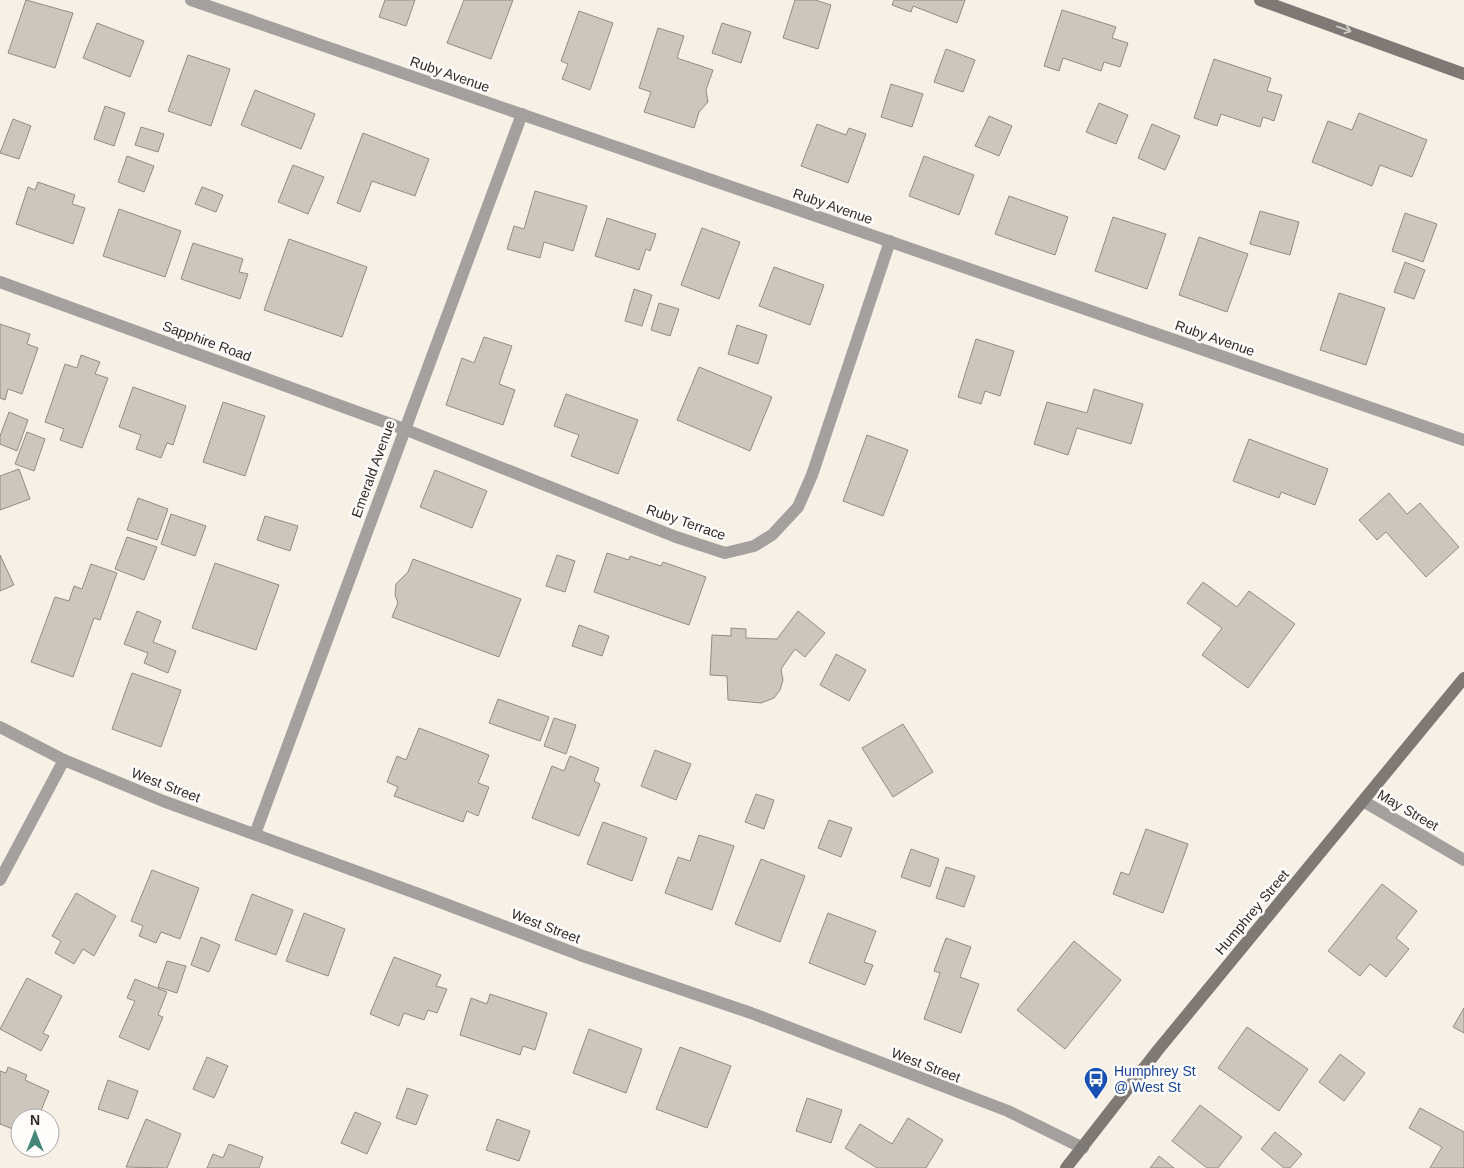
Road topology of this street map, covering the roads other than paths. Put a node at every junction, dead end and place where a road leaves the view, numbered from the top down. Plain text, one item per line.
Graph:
1 (191, 0) edge
2 (1260, 0) edge
3 (1464, 74) edge
4 (522, 114) junction
5 (890, 241) junction
6 (0, 282) edge
7 (404, 429) junction
8 (1464, 440) edge
9 (1464, 678) edge
10 (0, 727) edge
11 (64, 760) junction
12 (1363, 801) junction
13 (255, 834) junction
14 (1464, 860) edge
15 (0, 880) edge
16 (1083, 1148) junction
17 (1066, 1168) edge

1 - 4 street, Ruby Avenue
2 -> 3 main road
4 - 5 street, Ruby Avenue
4 - 7 street, Emerald Avenue
5 - 7 street, Ruby Terrace
5 - 8 street, Ruby Avenue
6 - 7 street, Sapphire Road
7 - 13 street, Emerald Avenue
9 - 12 main road, Humphrey Street
10 - 11 street, West Street
11 - 13 street, West Street
11 - 15 street
12 - 14 street, May Street
12 - 16 main road, Humphrey Street
13 - 16 street, West Street
16 - 17 main road, Humphrey Street

